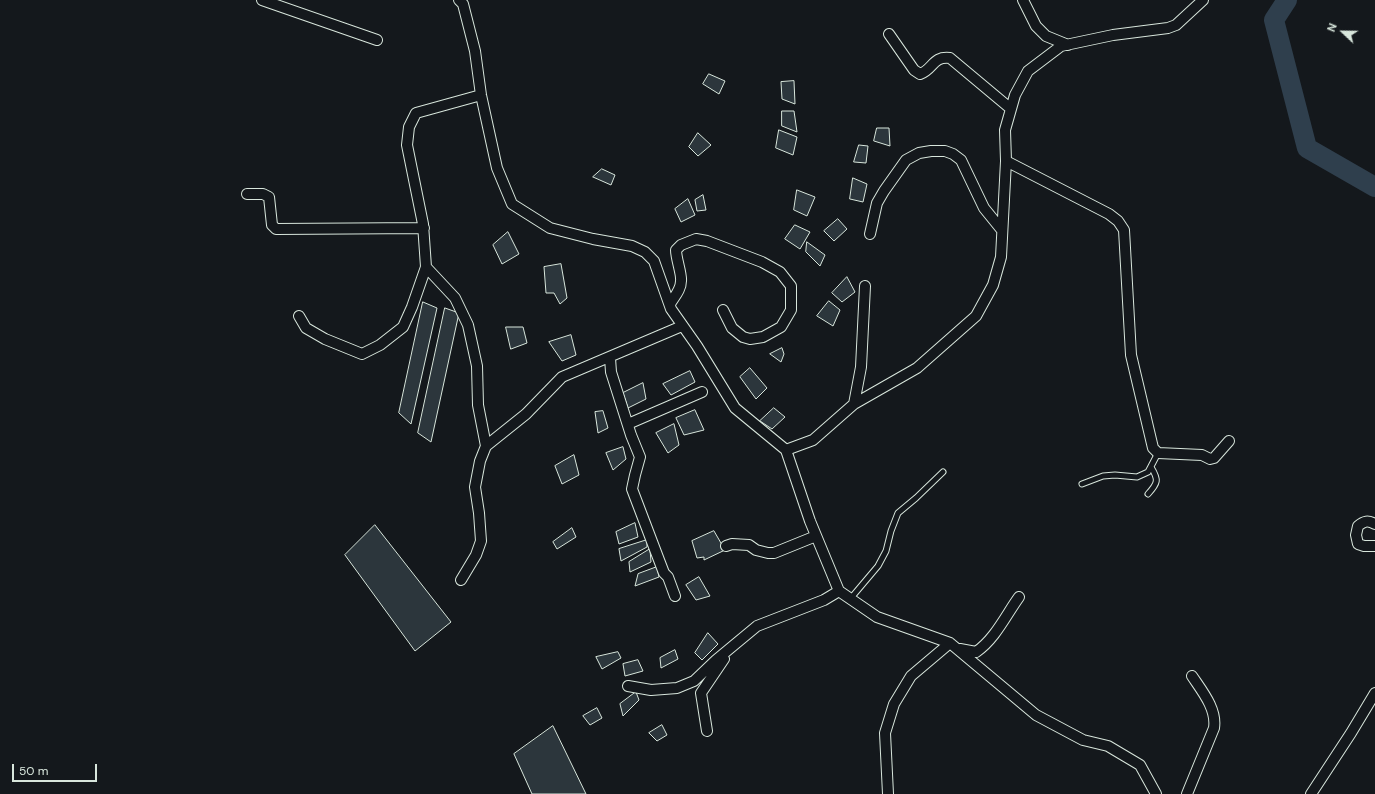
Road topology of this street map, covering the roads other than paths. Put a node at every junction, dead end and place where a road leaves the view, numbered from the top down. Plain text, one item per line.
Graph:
1 (262, 0) edge
2 (459, 0) edge
3 (1023, 0) edge
4 (1203, 0) edge
5 (889, 34) dead end
6 (377, 40) dead end
7 (1068, 45) junction
8 (481, 95) junction
9 (1011, 109) junction
10 (1006, 161) junction
11 (247, 194) dead end
12 (424, 228) junction
13 (1001, 229) junction
14 (870, 234) dead end
15 (426, 266) junction
16 (865, 286) dead end
17 (670, 304) junction
18 (723, 310) dead end
19 (299, 316) dead end
20 (682, 326) junction
21 (610, 358) junction
22 (702, 392) dead end
23 (854, 404) junction
24 (628, 424) junction
25 (1229, 441) dead end
26 (486, 446) junction
27 (786, 450) junction
28 (1158, 453) junction
29 (1151, 467) junction
30 (943, 472) dead end
31 (1082, 484) dead end
32 (1148, 494) dead end
33 (1375, 524) edge
34 (816, 536) junction
35 (726, 546) dead end
36 (1375, 546) edge
37 (461, 580) dead end
38 (840, 591) junction
39 (675, 596) dead end
40 (1019, 597) dead end
41 (851, 598) junction
42 (734, 645) junction
43 (954, 646) junction
44 (1192, 676) dead end
45 (628, 686) dead end
46 (1375, 693) edge
47 (707, 731) dead end
48 (888, 794) edge
49 (1156, 794) edge
50 (1187, 794) edge
51 (1312, 794) edge

1 - 6 street
2 - 8 street
3 - 7 street
4 - 7 street
5 - 9 street
7 - 9 street
8 - 12 street
8 - 17 street
9 - 10 street
10 - 13 street
10 - 28 street
11 - 12 street
12 - 15 street
13 - 14 street
13 - 23 street
15 - 19 street
15 - 26 street
16 - 23 street
17 - 18 street
17 - 20 street
20 - 21 street
20 - 27 street
21 - 24 street
21 - 26 street
22 - 24 street
23 - 27 street
24 - 39 street
25 - 28 street
26 - 37 street
27 - 34 street
28 - 29 lane
29 - 31 lane
29 - 32 lane
30 - 41 lane
33 - 36 street
34 - 35 street
34 - 38 street
38 - 41 street
38 - 42 street
40 - 43 street
41 - 43 street
42 - 45 street
42 - 47 street
43 - 48 street
43 - 49 street
44 - 50 street
46 - 51 street

